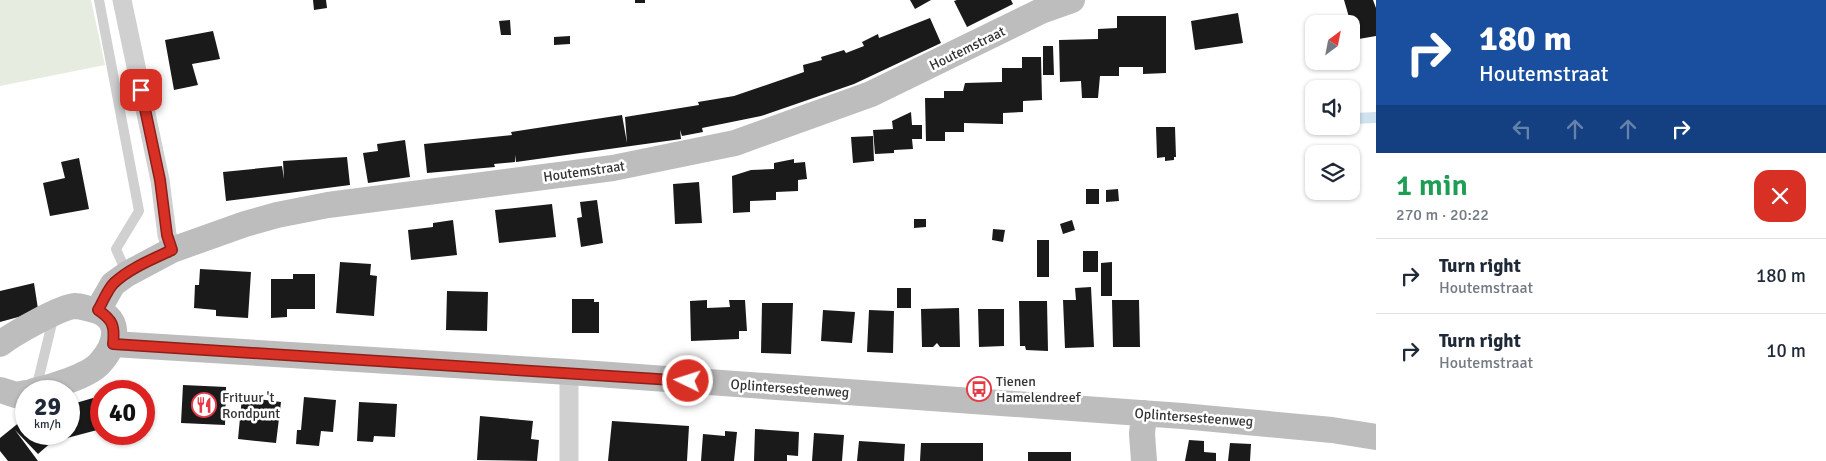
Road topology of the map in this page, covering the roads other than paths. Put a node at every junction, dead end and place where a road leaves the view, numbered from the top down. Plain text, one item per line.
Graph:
1 (98, 0) edge
2 (122, 0) edge
3 (1072, 0) edge
4 (172, 250) junction
5 (127, 274) junction
6 (98, 310) junction
7 (55, 312) junction
8 (0, 344) edge
9 (113, 344) junction
10 (569, 372) junction
11 (38, 380) edge
12 (71, 380) edge
13 (0, 390) edge
14 (15, 395) edge
15 (1144, 413) junction
16 (1376, 437) edge
17 (569, 461) edge
18 (1144, 461) edge

1 - 5 lane
2 - 4 street
3 - 4 street, Houtemstraat
4 - 5 street, Houtemstraat
5 - 6 street, Houtemstraat
6 - 7 street
6 - 9 street
7 - 8 street
7 - 11 lane
9 - 10 street, Oplintersesteenweg
9 - 12 street
10 - 15 street, Oplintersesteenweg
10 - 17 street
13 - 14 street
15 - 16 street, Oplintersesteenweg
15 - 18 street

